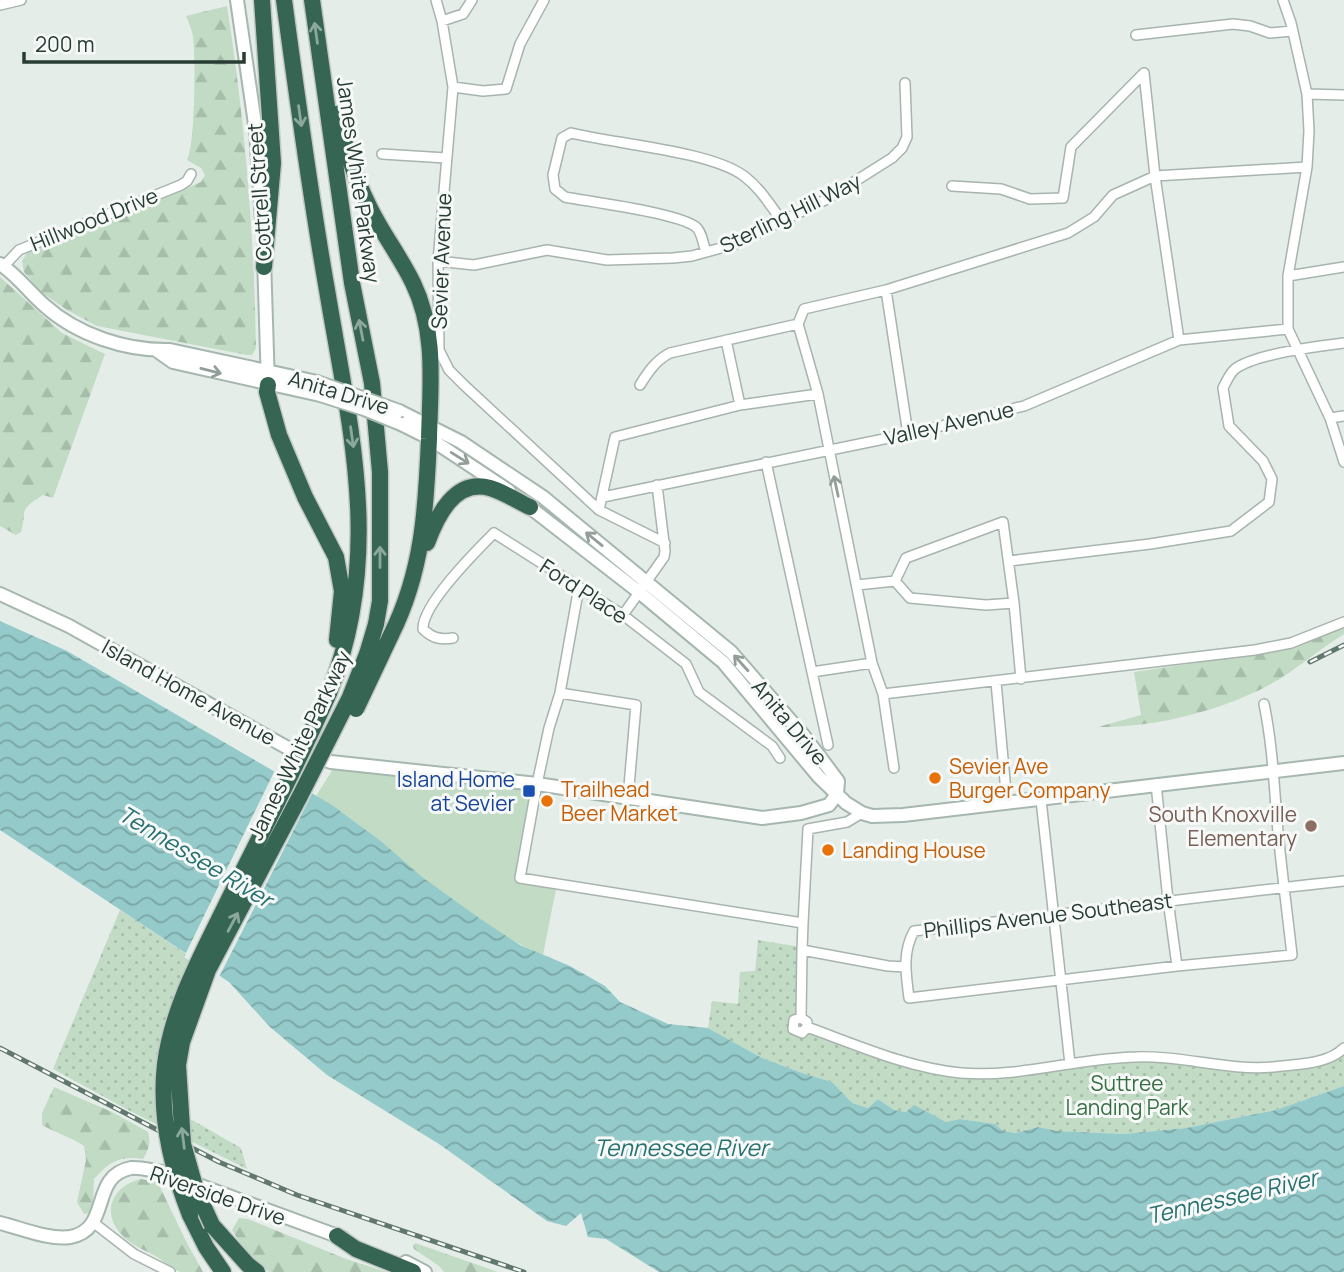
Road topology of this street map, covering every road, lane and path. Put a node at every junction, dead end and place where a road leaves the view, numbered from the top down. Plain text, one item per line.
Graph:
1 (21, 0) edge
2 (237, 0) edge
3 (262, 0) edge
4 (284, 0) edge
5 (312, 0) edge
6 (436, 0) edge
7 (472, 0) edge
8 (544, 0) edge
9 (1283, 0) edge
10 (0, 5) edge
11 (442, 21) junction
12 (1292, 31) junction
13 (1136, 35) dead end
14 (320, 61) junction
15 (905, 83) dead end
16 (453, 87) junction
17 (1307, 94) junction
18 (1344, 94) edge
19 (382, 154) dead end
20 (446, 158) junction
21 (1307, 167) junction
22 (191, 174) dead end
23 (1155, 176) junction
24 (952, 186) dead end
25 (782, 221) junction
26 (706, 252) junction
27 (438, 261) junction
28 (2, 265) edge
29 (264, 267) junction
30 (1344, 267) edge
31 (1288, 276) junction
32 (886, 290) junction
33 (798, 324) junction
34 (1288, 330) junction
35 (726, 340) junction
36 (1179, 340) junction
37 (1344, 342) edge
38 (1298, 349) junction
39 (268, 378) junction
40 (640, 386) dead end
41 (818, 394) junction
42 (740, 405) junction
43 (1344, 416) edge
44 (1331, 418) junction
45 (429, 431) junction
46 (908, 434) junction
47 (828, 450) junction
48 (766, 462) junction
49 (1344, 462) edge
50 (657, 485) junction
51 (603, 497) junction
52 (530, 507) junction
53 (599, 510) junction
54 (665, 543) junction
55 (1009, 561) junction
56 (415, 578) junction
57 (895, 580) junction
58 (857, 585) junction
59 (579, 587) junction
60 (643, 587) junction
61 (0, 594) edge
62 (1014, 603) junction
63 (623, 615) junction
64 (346, 618) junction
65 (1344, 622) edge
66 (453, 638) dead end
67 (873, 663) junction
68 (812, 672) junction
69 (1021, 679) junction
70 (996, 682) junction
71 (560, 693) junction
72 (883, 694) junction
73 (1264, 704) dead end
74 (828, 744) dead end
75 (780, 758) dead end
76 (1344, 763) edge
77 (894, 768) dead end
78 (1273, 771) junction
79 (537, 784) junction
80 (1156, 784) junction
81 (836, 794) junction
82 (300, 796) junction
83 (628, 798) junction
84 (1041, 800) junction
85 (1007, 803) junction
86 (862, 813) junction
87 (1344, 881) edge
88 (1285, 887) junction
89 (1168, 900) junction
90 (1055, 916) junction
91 (803, 923) junction
92 (802, 950) junction
93 (1177, 966) junction
94 (905, 967) junction
95 (1062, 980) junction
96 (1344, 1048) edge
97 (1070, 1064) junction
98 (190, 1215) junction
99 (0, 1223) edge
100 (94, 1223) junction
101 (212, 1225) junction
102 (337, 1236) junction
103 (170, 1272) edge
104 (212, 1272) edge
105 (223, 1272) edge
106 (241, 1272) edge
107 (257, 1272) edge
108 (414, 1272) edge
109 (425, 1272) edge

1 - 10 street
2 - 29 street, Cottrell Street
3 - 29 highway
4 -> 64 highway
14 -> 5 highway, James White Parkway
6 - 11 street, Sevier Avenue
7 - 11 street
8 - 16 street
9 - 12 street
11 - 16 street, Sevier Avenue
12 - 13 street
12 - 17 street
14 - 45 highway
82 -> 14 highway, James White Parkway, bridge
15 - 25 street, Sterling Hill Way
16 - 20 street, Sevier Avenue
17 - 18 street
17 - 21 street
19 - 20 street
20 - 27 street, Sevier Avenue
21 - 23 street
21 - 31 street
22 - 28 street, Hillwood Drive
23 - 24 street
23 - 32 street
23 - 36 street
25 - 26 street, Sterling Hill Way
25 - 26 street
26 - 27 street, Sterling Hill Way
27 - 53 street, Sevier Avenue
28 - 39 street, Anita Drive
29 - 39 street, Cottrell Street
30 - 31 street
31 - 34 street
32 - 33 street
32 - 46 street
33 - 35 street
33 - 41 street
34 - 36 street, Valley Avenue
34 - 38 street
35 - 40 street
35 - 42 street
36 - 46 street, Valley Avenue
37 - 38 street
38 - 44 street
38 - 55 street
39 - 45 street, Anita Drive, bridge
39 - 64 highway
41 - 42 street
41 - 47 street
42 - 51 street
43 - 44 street
44 - 49 street
45 -> 52 street, Anita Drive
45 - 56 highway
60 -> 45 street, Anita Drive
46 - 47 street, Valley Avenue
47 - 48 street, Valley Avenue
58 -> 47 street
48 - 50 street, Valley Avenue
48 - 68 street
50 - 51 street, Valley Avenue
50 - 54 street
51 - 53 street
52 - 56 highway
52 - 60 street, Anita Drive
53 - 54 street, Sevier Avenue
54 - 60 street
55 - 57 street
55 - 62 street
56 - 82 highway, bridge
57 - 58 street
57 - 62 street
58 - 67 street
59 - 63 street, Ford Place
59 - 66 street, Ford Place
59 - 71 street
60 - 63 street
60 - 81 street, Anita Drive
61 - 79 street, Island Home Avenue
62 - 69 street
63 - 75 street, Ford Place
64 - 98 highway, James White Parkway, bridge
65 - 69 street
67 - 68 street
67 - 72 street
68 - 74 street
69 - 70 street
70 - 72 street
70 - 85 street
71 - 79 street
71 - 83 street
72 - 77 street
73 - 78 street
76 - 78 street
78 - 80 street
78 - 88 street
79 - 83 street, Island Home Avenue
79 - 91 street
80 - 84 street
80 - 89 street
81 - 83 street, Island Home Avenue
81 - 86 street
101 -> 82 highway, James White Parkway, bridge
84 - 85 street
84 - 90 street
85 - 86 street
86 - 91 street
87 - 88 street, Phillips Avenue Southeast
88 - 89 street, Phillips Avenue Southeast
88 - 93 street
89 - 90 street, Phillips Avenue Southeast
89 - 93 street
90 - 94 street, Phillips Avenue Southeast
90 - 95 street
91 - 92 street
92 - 94 street
92 - 97 street
93 - 95 street
94 - 95 street
95 - 97 street
96 - 97 street
98 - 104 highway
98 - 105 highway, James White Parkway
99 - 100 street
100 - 102 street, Riverside Drive
100 - 103 street
101 - 106 highway, James White Parkway
101 - 107 highway
102 - 108 highway
102 - 109 street, Riverside Drive

